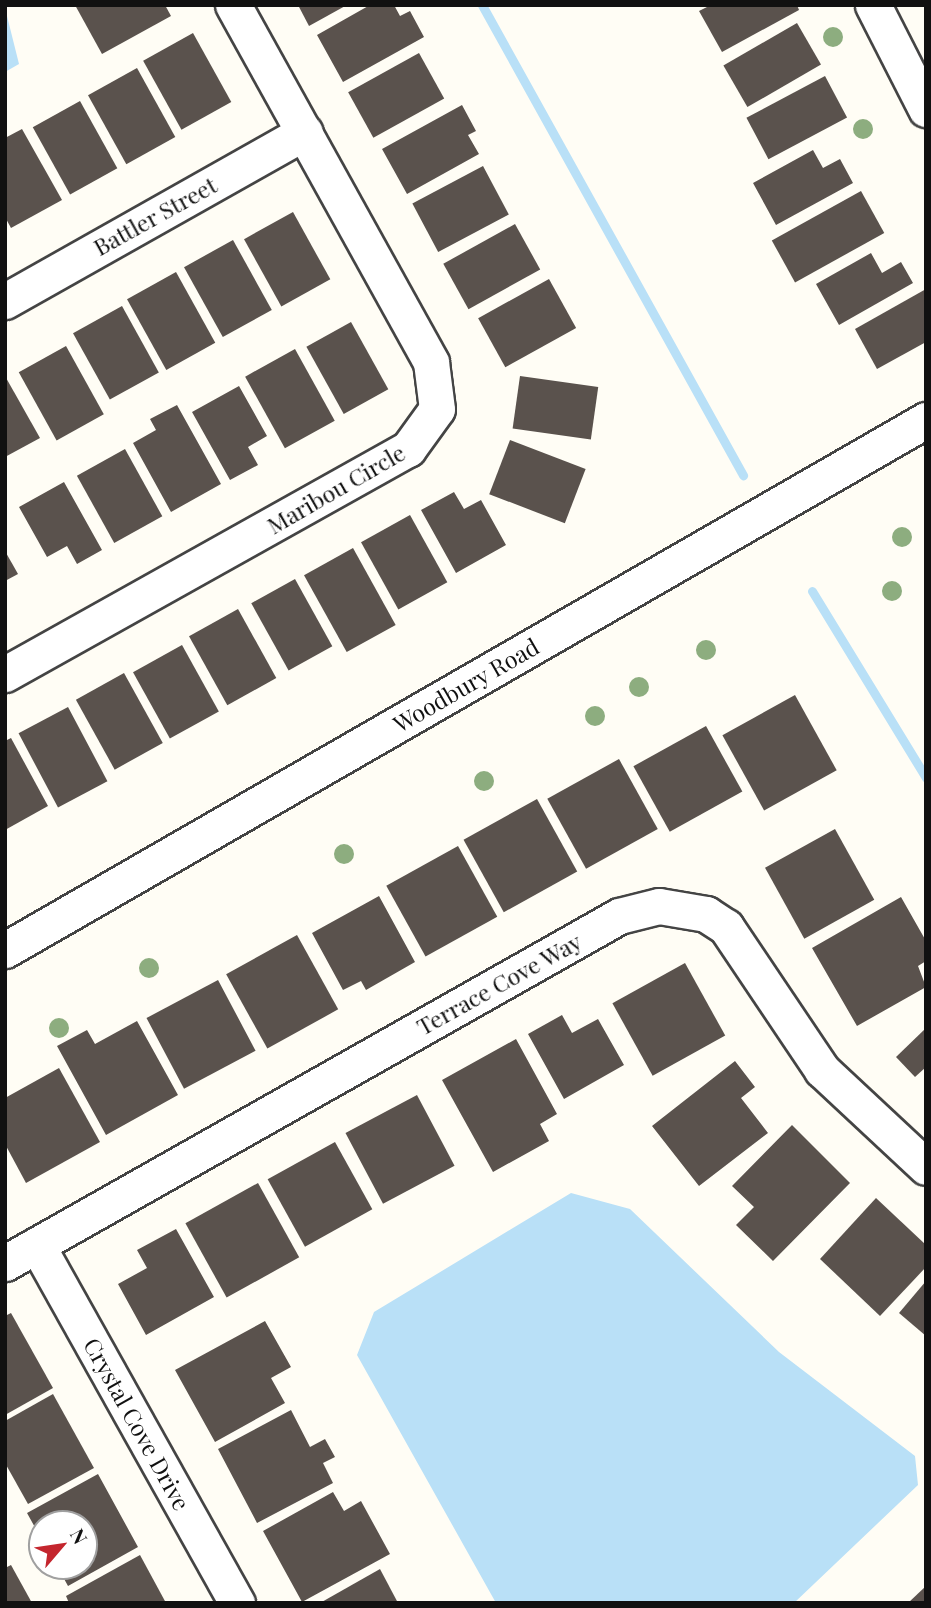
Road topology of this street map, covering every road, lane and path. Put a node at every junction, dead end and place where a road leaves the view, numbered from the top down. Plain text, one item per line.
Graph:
1 (233, 5) edge
2 (873, 5) edge
3 (926, 109) edge
4 (305, 132) junction
5 (5, 301) edge
6 (926, 420) edge
7 (5, 674) edge
8 (5, 950) edge
9 (926, 1167) edge
10 (37, 1245) junction
11 (5, 1263) edge
12 (237, 1603) edge

1 - 4 street, Maribou Circle
2 - 3 street
4 - 5 street, Battler Street
4 - 7 street, Maribou Circle
6 - 8 street, Woodbury Road
9 - 10 street, Terrace Cove Way
10 - 11 street, Terrace Cove Way
10 - 12 street, Crystal Cove Drive

